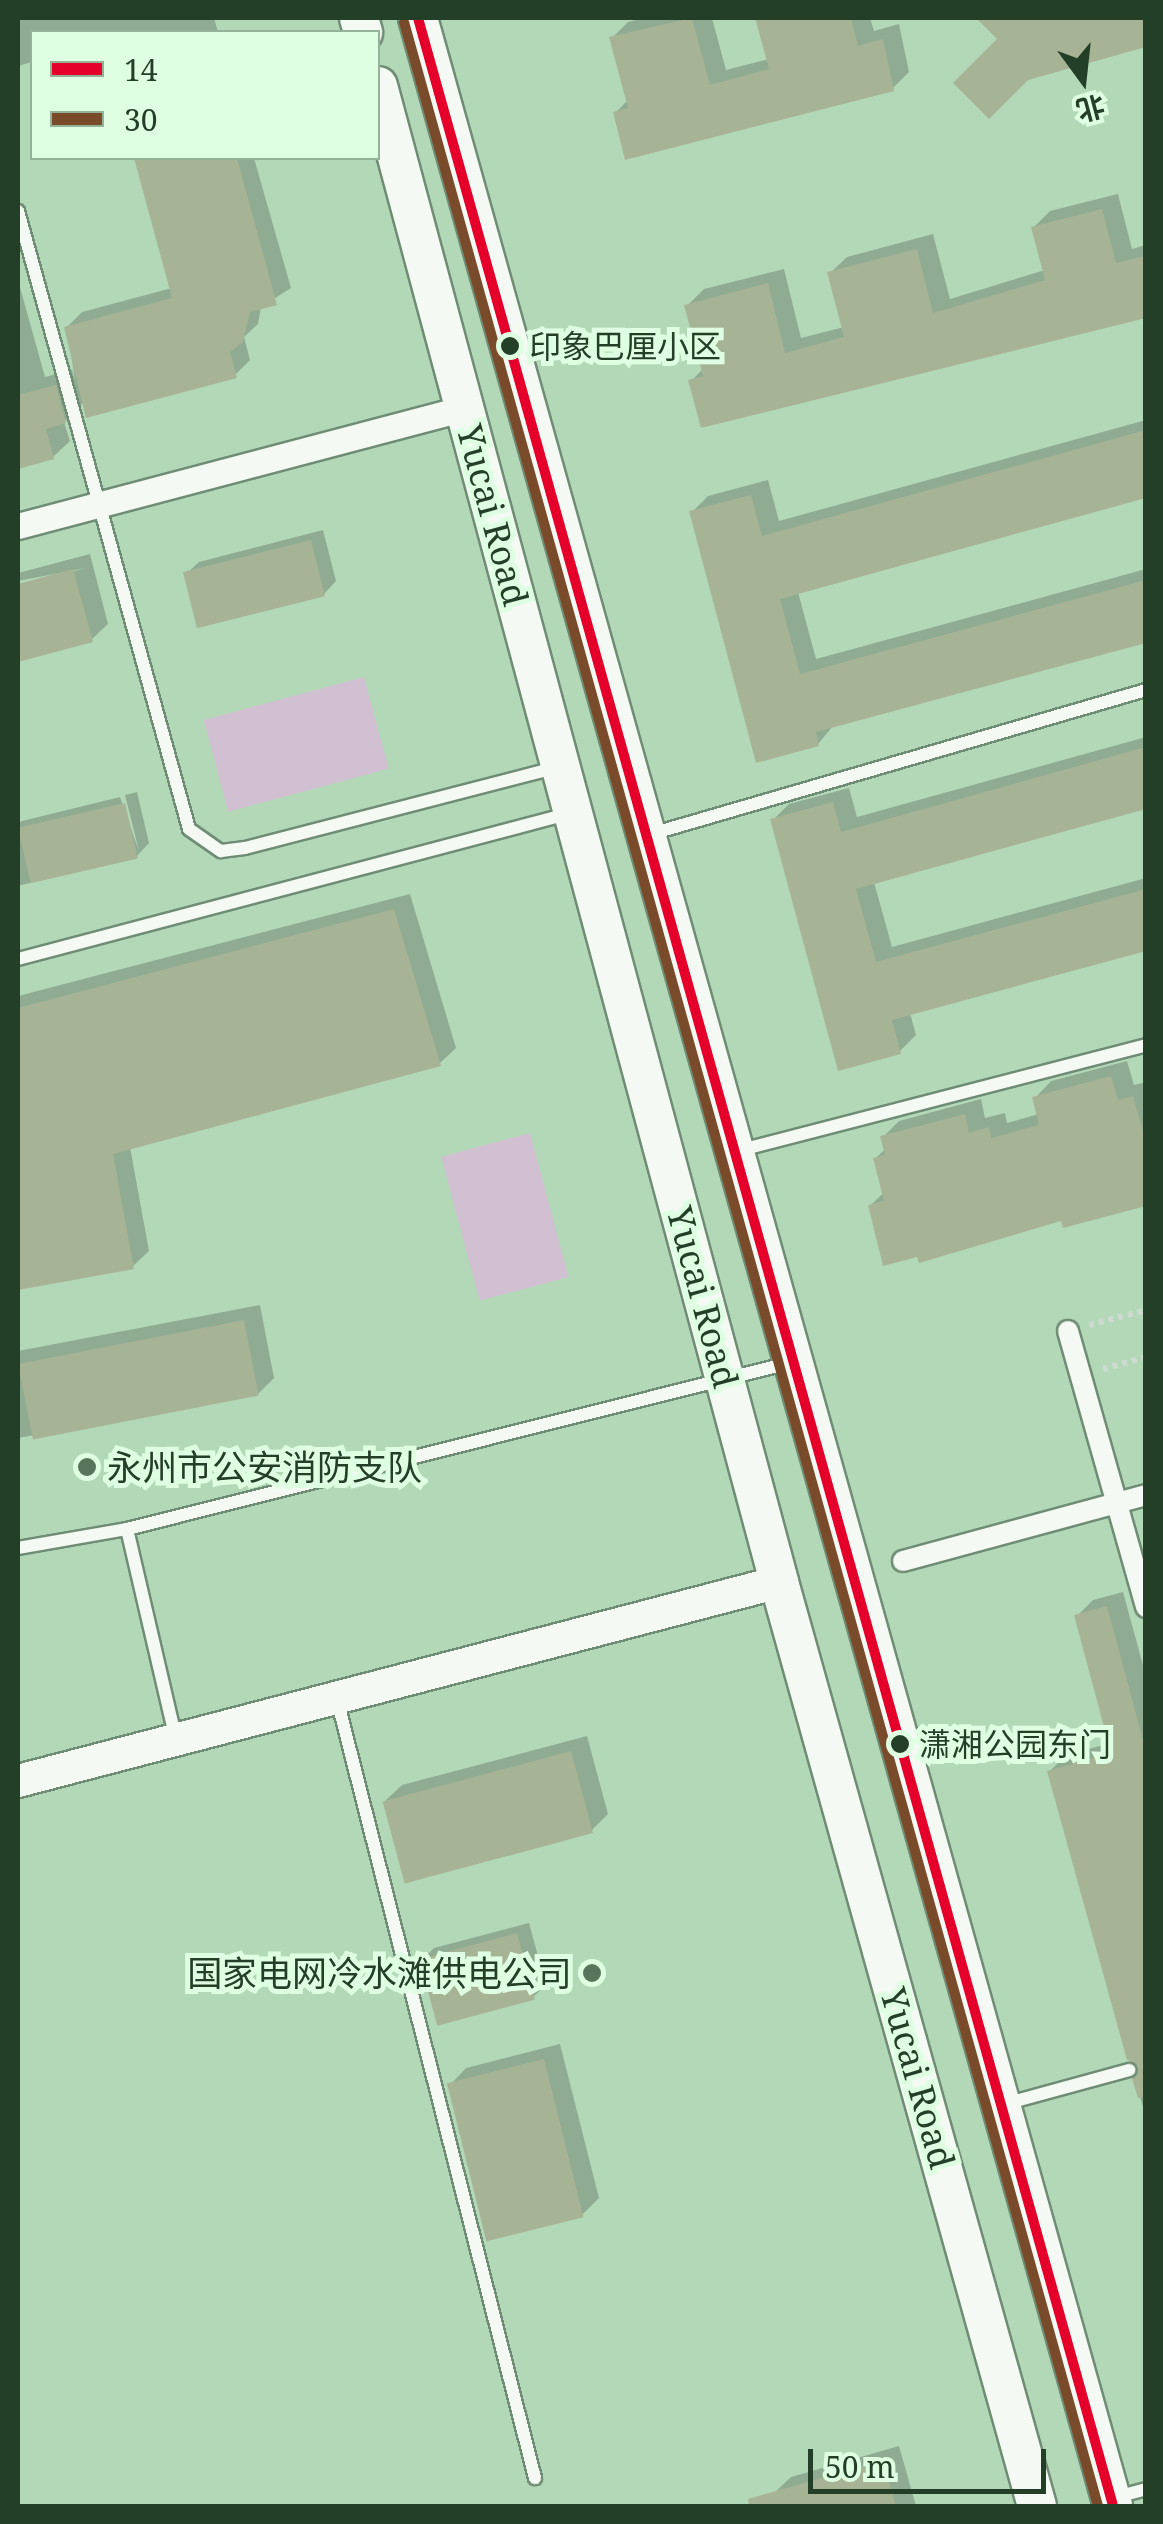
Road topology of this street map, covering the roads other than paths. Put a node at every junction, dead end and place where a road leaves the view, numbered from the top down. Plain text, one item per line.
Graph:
1 (418, 18) edge
2 (380, 93) edge
3 (18, 212) edge
4 (465, 408) junction
5 (100, 504) junction
6 (18, 526) edge
7 (1146, 690) edge
8 (561, 766) junction
9 (573, 812) junction
10 (648, 835) junction
11 (18, 960) edge
12 (1146, 1045) edge
13 (737, 1151) junction
14 (1068, 1331) road end
15 (796, 1361) junction
16 (725, 1379) junction
17 (1146, 1495) edge
18 (1116, 1503) junction
19 (127, 1529) junction
20 (18, 1548) edge
21 (904, 1561) dead end
22 (780, 1582) junction
23 (1146, 1607) edge
24 (338, 1699) junction
25 (176, 1740) junction
26 (18, 1781) edge
27 (1129, 2070) dead end
28 (1002, 2105) junction
29 (534, 2478) dead end
30 (1123, 2498) edge
31 (1037, 2506) edge

1 - 10 main road, Yucai Road
2 - 4 main road, Yucai Road
3 - 5 lane
4 - 5 street
4 - 8 main road, Yucai Road
5 - 6 street
5 - 8 lane
7 - 10 lane
8 - 9 main road, Yucai Road
9 - 11 lane
9 - 16 main road, Yucai Road
10 - 13 main road, Yucai Road
12 - 13 lane
13 - 15 main road, Yucai Road
14 - 18 street
15 - 16 lane
15 - 28 main road, Yucai Road
16 - 19 lane
16 - 22 main road, Yucai Road
17 - 18 street
18 - 21 street
18 - 23 street
19 - 20 lane
19 - 25 lane
22 - 24 street
22 - 31 main road, Yucai Road
24 - 25 street
24 - 29 lane
25 - 26 street
27 - 28 lane
28 - 30 main road, Yucai Road

